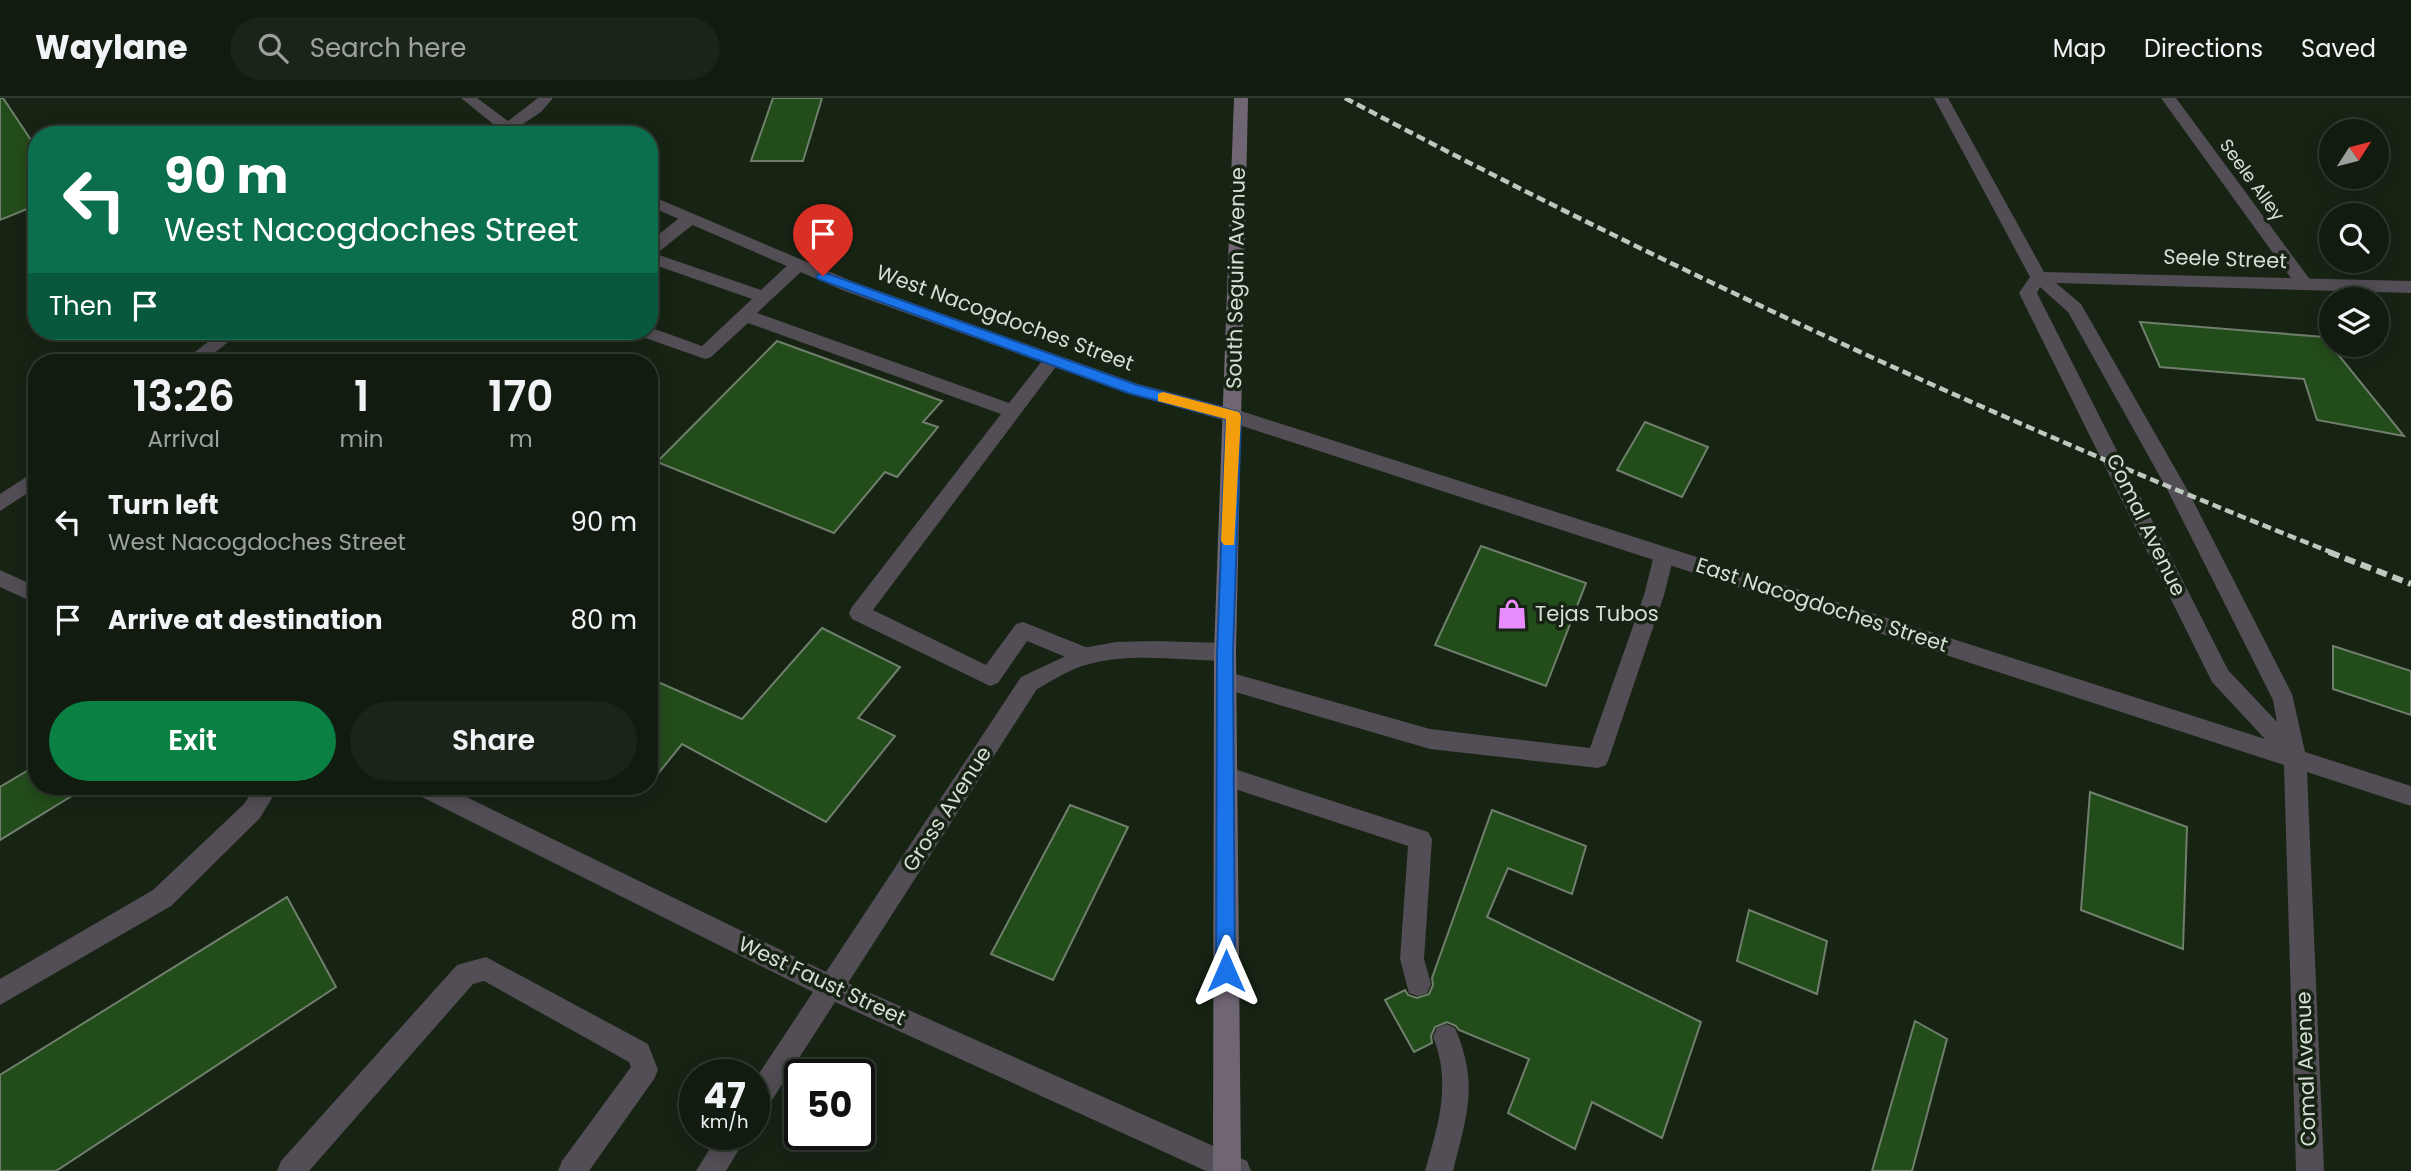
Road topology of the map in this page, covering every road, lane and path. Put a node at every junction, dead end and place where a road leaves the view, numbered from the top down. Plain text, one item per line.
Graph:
1 (468, 98) edge
2 (546, 98) edge
3 (1241, 98) edge
4 (1941, 98) edge
5 (2168, 98) edge
6 (500, 126) edge
7 (515, 126) edge
8 (658, 204) edge
9 (690, 219) junction
10 (658, 244) edge
11 (658, 260) edge
12 (798, 265) junction
13 (2038, 276) junction
14 (2305, 285) junction
15 (2411, 287) edge
16 (764, 297) junction
17 (744, 315) junction
18 (658, 336) edge
19 (221, 340) edge
20 (202, 354) edge
21 (1052, 360) junction
22 (1013, 411) junction
23 (1234, 416) junction
24 (28, 484) edge
25 (0, 504) edge
26 (1664, 555) junction
27 (0, 578) edge
28 (28, 592) edge
29 (1225, 652) junction
30 (1086, 656) junction
31 (1225, 680) junction
32 (2295, 757) junction
33 (1225, 776) junction
34 (262, 795) edge
35 (440, 795) edge
36 (2411, 796) edge
37 (1418, 984) dead end
38 (832, 988) junction
39 (0, 993) edge
40 (1450, 1044) dead end
41 (770, 1081) edge
42 (724, 1150) edge
43 (1230, 1169) edge
44 (291, 1171) edge
45 (572, 1171) edge
46 (710, 1171) edge
47 (1439, 1171) edge
48 (2310, 1171) edge

1 - 6 street
2 - 7 street
3 - 23 main road, South Seguin Avenue
4 - 13 street, Comal Avenue
5 - 14 street, Seele Alley
8 - 9 street, West Nacogdoches Street
9 - 10 street
9 - 12 street, West Nacogdoches Street
11 - 16 street
12 - 16 street
12 - 21 street, West Nacogdoches Street
13 - 14 street, Seele Street
13 - 32 street, Comal Avenue
13 - 32 street, Comal Avenue
14 - 15 street, Seele Street
16 - 17 street
17 - 18 street
17 - 22 street
19 - 20 street
21 - 22 street
21 - 23 street, West Nacogdoches Street
22 - 30 street
23 - 26 street, East Nacogdoches Street
23 - 29 main road, South Seguin Avenue
24 - 25 street
26 - 31 street
26 - 32 street, East Nacogdoches Street
27 - 28 street
29 - 30 street, Gross Avenue
29 - 31 main road, South Seguin Avenue
30 - 38 street, Gross Avenue
31 - 33 main road, South Seguin Avenue
32 - 36 street, East Nacogdoches Street
32 - 48 street, Comal Avenue
33 - 37 street
33 - 43 main road, South Seguin Avenue
34 - 39 street
35 - 38 street, West Faust Street
38 - 41 street, Gross Avenue
38 - 43 street, West Faust Street
40 - 47 street
42 - 46 street
44 - 45 street

